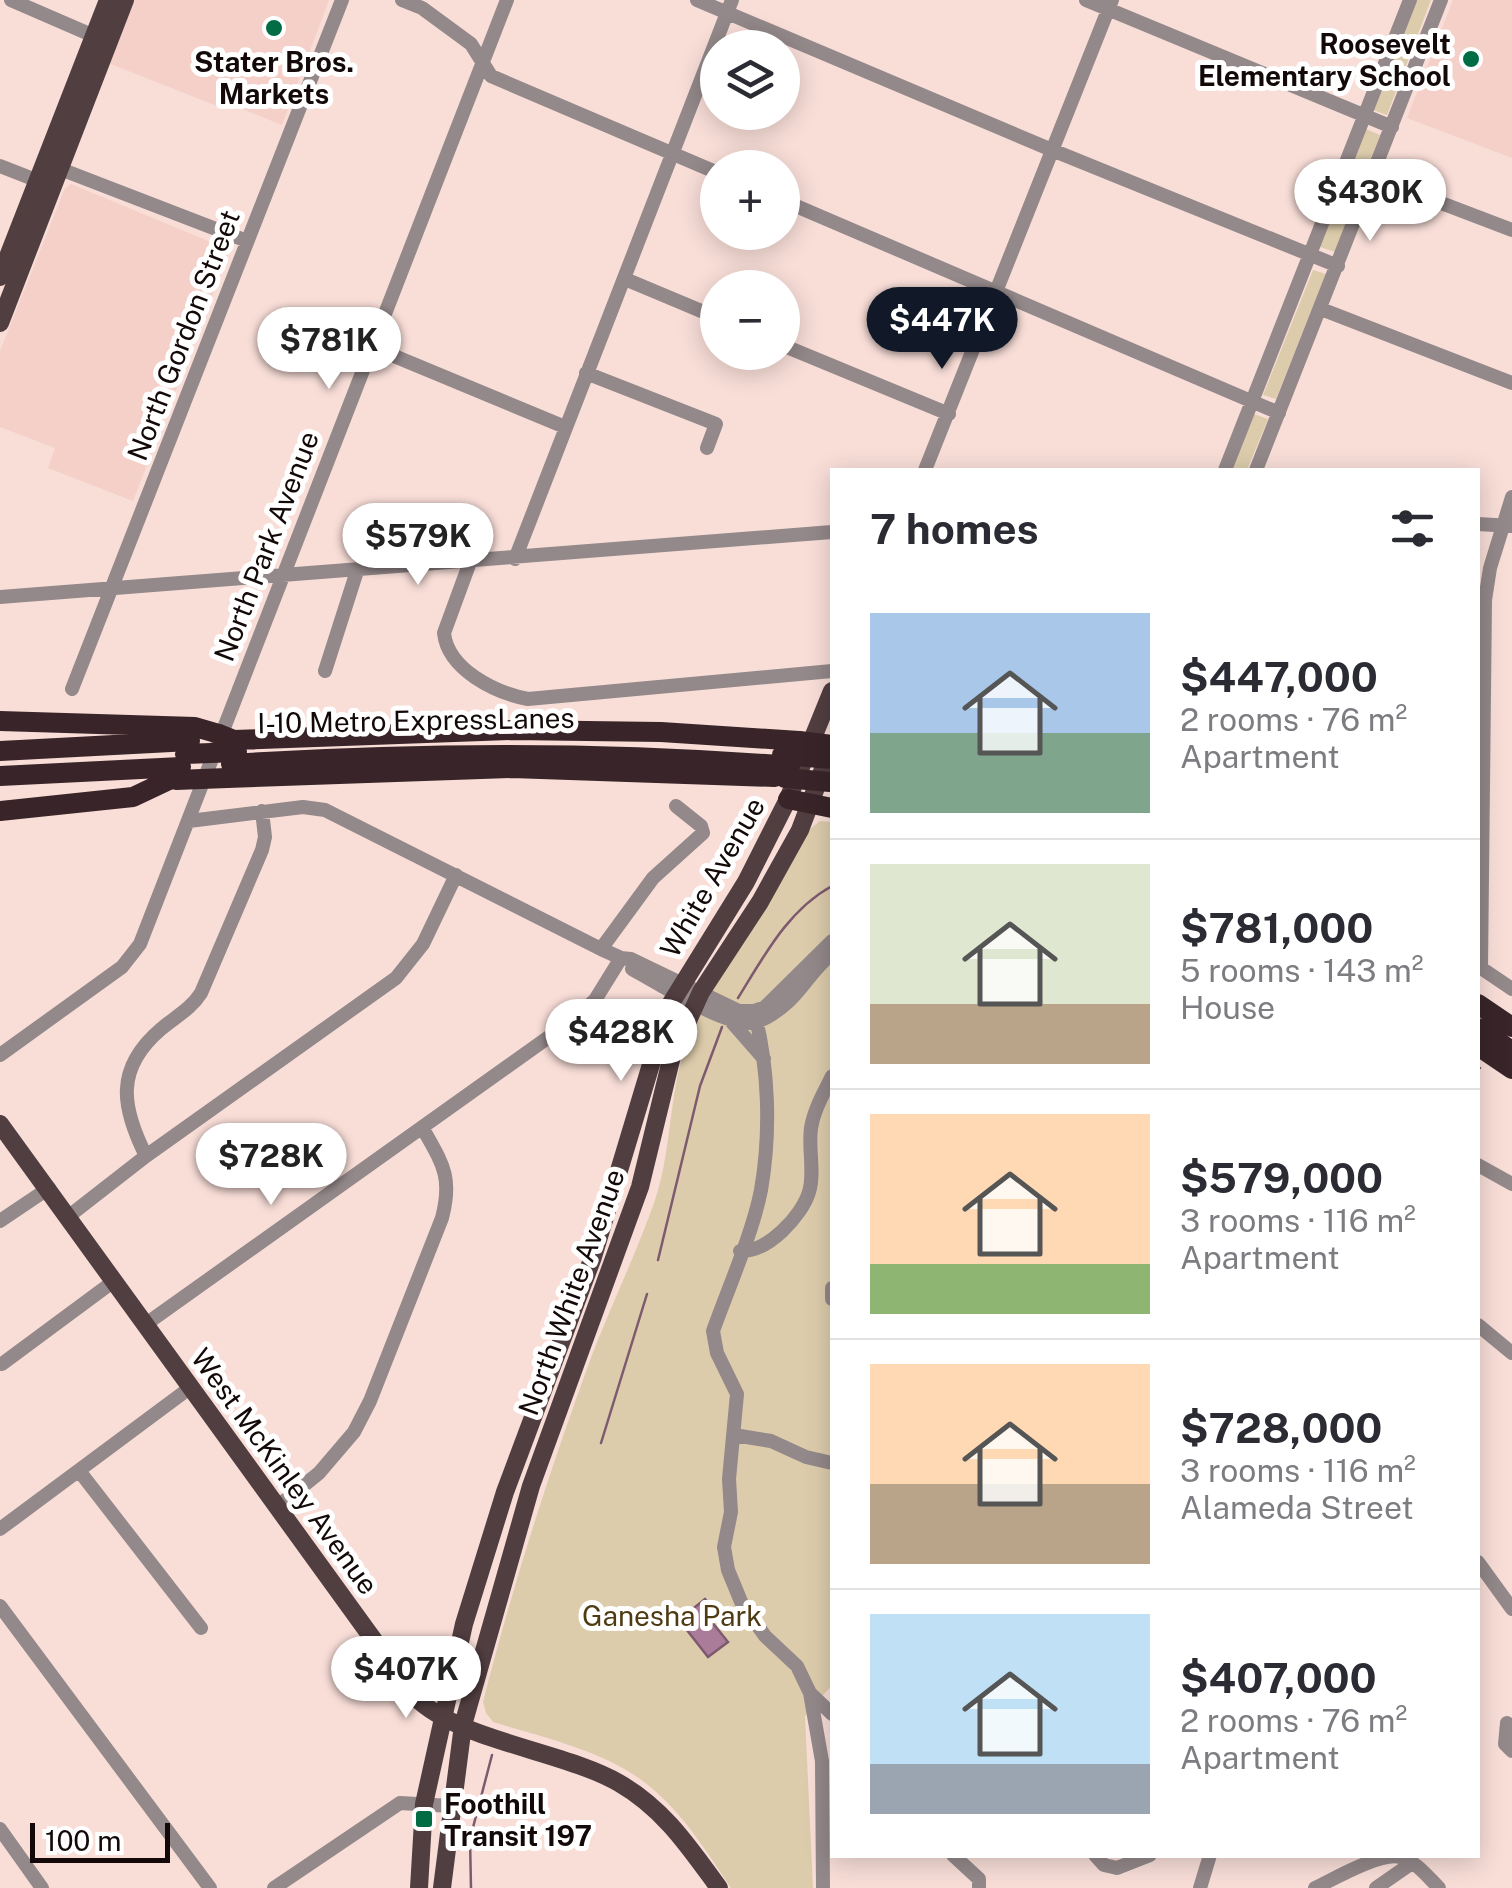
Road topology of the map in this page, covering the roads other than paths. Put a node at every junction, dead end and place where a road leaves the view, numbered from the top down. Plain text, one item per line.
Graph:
1 (11, 0) edge
2 (108, 0) edge
3 (125, 0) edge
4 (342, 0) edge
5 (402, 0) edge
6 (507, 0) edge
7 (697, 0) edge
8 (1086, 0) edge
9 (1410, 0) edge
10 (1441, 0) edge
11 (1110, 5) edge
12 (730, 7) edge
13 (94, 36) junction
14 (482, 62) junction
15 (1364, 115) junction
16 (1392, 126) junction
17 (1052, 150) junction
18 (672, 154) junction
19 (0, 166) edge
20 (700, 166) edge
21 (49, 175) junction
22 (1373, 178) junction
23 (800, 208) edge
24 (1512, 230) edge
25 (247, 240) junction
26 (1310, 255) junction
27 (1338, 266) junction
28 (0, 277) edge
29 (625, 279) junction
30 (999, 291) junction
31 (1321, 309) junction
32 (700, 310) edge
33 (0, 323) edge
34 (370, 346) junction
35 (800, 352) edge
36 (586, 373) junction
37 (1512, 383) edge
38 (1252, 401) junction
39 (1279, 413) junction
40 (949, 414) junction
41 (565, 426) junction
42 (707, 448) dead end
43 (926, 468) edge
44 (1226, 468) edge
45 (1257, 468) edge
46 (1512, 496) edge
47 (1480, 524) edge
48 (1506, 526) edge
49 (830, 532) edge
50 (514, 558) junction
51 (470, 562) junction
52 (357, 571) junction
53 (281, 576) junction
54 (111, 588) junction
55 (0, 597) edge
56 (325, 670) dead end
57 (830, 671) edge
58 (72, 689) dead end
59 (830, 694) edge
60 (0, 721) edge
61 (830, 744) edge
62 (830, 749) edge
63 (0, 752) edge
64 (234, 754) junction
65 (183, 758) junction
66 (830, 760) edge
67 (0, 764) edge
68 (786, 774) junction
69 (0, 776) edge
70 (830, 778) edge
71 (0, 788) edge
72 (810, 803) junction
73 (676, 806) dead end
74 (830, 808) edge
75 (0, 811) edge
76 (262, 811) junction
77 (189, 821) junction
78 (456, 876) junction
79 (830, 943) edge
80 (601, 949) junction
81 (830, 956) edge
82 (621, 958) junction
83 (680, 988) junction
84 (1512, 990) edge
85 (698, 997) junction
86 (1480, 1005) edge
87 (1480, 1014) edge
88 (756, 1016) junction
89 (728, 1018) junction
90 (1512, 1026) edge
91 (1480, 1029) edge
92 (1512, 1036) edge
93 (1480, 1047) edge
94 (1512, 1051) edge
95 (0, 1055) edge
96 (764, 1060) junction
97 (1512, 1069) edge
98 (830, 1080) edge
99 (0, 1124) edge
100 (422, 1127) junction
101 (146, 1156) junction
102 (1480, 1166) edge
103 (1512, 1184) edge
104 (48, 1188) junction
105 (69, 1216) junction
106 (0, 1221) edge
107 (740, 1252) junction
108 (114, 1280) junction
109 (146, 1324) junction
110 (1480, 1326) edge
111 (1511, 1351) edge
112 (2, 1364) edge
113 (191, 1387) junction
114 (734, 1435) junction
115 (830, 1463) edge
116 (80, 1472) junction
117 (277, 1507) junction
118 (0, 1528) edge
119 (1480, 1569) edge
120 (0, 1606) edge
121 (1512, 1609) edge
122 (201, 1628) dead end
123 (810, 1693) junction
124 (830, 1712) edge
125 (442, 1717) junction
126 (1507, 1722) dead end
127 (463, 1725) junction
128 (1512, 1751) edge
129 (424, 1804) junction
130 (451, 1806) junction
131 (0, 1829) edge
132 (956, 1858) edge
133 (1097, 1858) edge
134 (1142, 1858) edge
135 (1209, 1858) edge
136 (1383, 1858) edge
137 (1402, 1858) edge
138 (1412, 1862) junction
139 (42, 1888) edge
140 (210, 1888) edge
141 (274, 1888) edge
142 (419, 1888) edge
143 (442, 1888) edge
144 (718, 1888) edge
145 (823, 1888) edge
146 (979, 1888) edge
147 (1200, 1888) edge
148 (1315, 1888) edge
149 (1376, 1888) edge
150 (1439, 1888) edge

1 - 13 street
2 - 13 main road
3 - 21 main road
4 - 25 street, North Gordon Street
5 - 14 street
6 - 14 street, North Park Avenue
7 - 12 street
8 - 11 street
9 - 15 street
10 - 16 street
11 - 15 street
11 - 17 street
12 - 17 street
12 - 18 street
13 - 21 main road
14 - 18 street
14 - 34 street, North Park Avenue
15 - 16 street
15 - 26 street
16 - 22 street
17 - 26 street
17 - 30 street
18 - 20 street
18 - 29 street
19 - 21 street
21 - 25 street
21 - 28 main road
21 - 33 main road
22 - 24 street
22 - 27 street
23 - 30 street
25 - 54 street, North Gordon Street
26 - 27 street
26 - 38 street
27 - 31 street
29 - 32 street
29 - 36 street
30 - 38 street
30 - 40 street
31 - 37 street
31 - 39 street
34 - 41 street
34 - 53 street, North Park Avenue
35 - 40 street
36 - 41 street
36 - 42 street
38 - 39 street
38 - 44 street
39 - 45 street
40 - 43 street
41 - 50 street
46 - 48 street
47 - 48 street
48 - 84 street
49 - 50 street
50 - 51 street
51 - 52 street
51 - 57 street
52 - 53 street
52 - 56 street
53 - 54 street
53 - 77 street, North Park Avenue
54 - 55 street
54 - 58 street, North Gordon Street
59 - 68 main road, White Avenue
60 - 65 highway
61 - 64 highway, bridge
62 - 72 main road, North White Avenue
63 - 65 highway
64 - 65 highway, bridge
64 - 65 highway, bridge
64 - 68 highway
65 - 67 highway
65 - 69 highway
65 - 71 highway
65 - 75 highway
66 - 68 highway, bridge
68 - 70 highway, bridge
68 - 72 highway
68 - 83 main road, White Avenue
72 - 74 highway
72 - 85 main road, North White Avenue
73 - 80 street
76 - 77 street
76 - 78 street
76 - 101 street
77 - 95 street, North Park Avenue
78 - 80 street
78 - 101 street
79 - 88 street
80 - 82 street
81 - 88 street
82 - 83 street
82 - 100 street
83 - 85 street
83 - 125 main road, North White Avenue
85 - 88 street
85 - 89 street
85 - 127 main road, North White Avenue
86 - 90 highway
87 - 92 highway
88 - 89 street
88 - 96 street
89 - 96 street
91 - 94 highway
93 - 97 highway
96 - 107 street
98 - 107 street
99 - 104 main road, West McKinley Avenue
100 - 109 street
100 - 117 street
101 - 105 street
102 - 103 street
104 - 105 main road, West McKinley Avenue
104 - 106 street
105 - 108 main road, West McKinley Avenue
107 - 114 street
108 - 109 main road, West McKinley Avenue
108 - 112 street
109 - 113 main road, West McKinley Avenue
110 - 111 street
113 - 116 street
113 - 117 main road, West McKinley Avenue
114 - 115 street
114 - 123 street
116 - 118 street
116 - 122 street
117 - 125 main road, West McKinley Avenue
119 - 121 street
120 - 140 street
123 - 124 street
123 - 145 street
125 - 127 main road, West McKinley Avenue
125 - 129 main road, North White Avenue
126 - 128 street
127 - 130 main road, North White Avenue
127 - 144 main road, West McKinley Avenue
129 - 130 street
129 - 141 street
129 - 142 main road, North White Avenue
130 - 143 main road, North White Avenue
131 - 139 street
132 - 146 street
133 - 134 street
135 - 147 street
136 - 148 street
137 - 138 street
138 - 149 street
138 - 150 street

